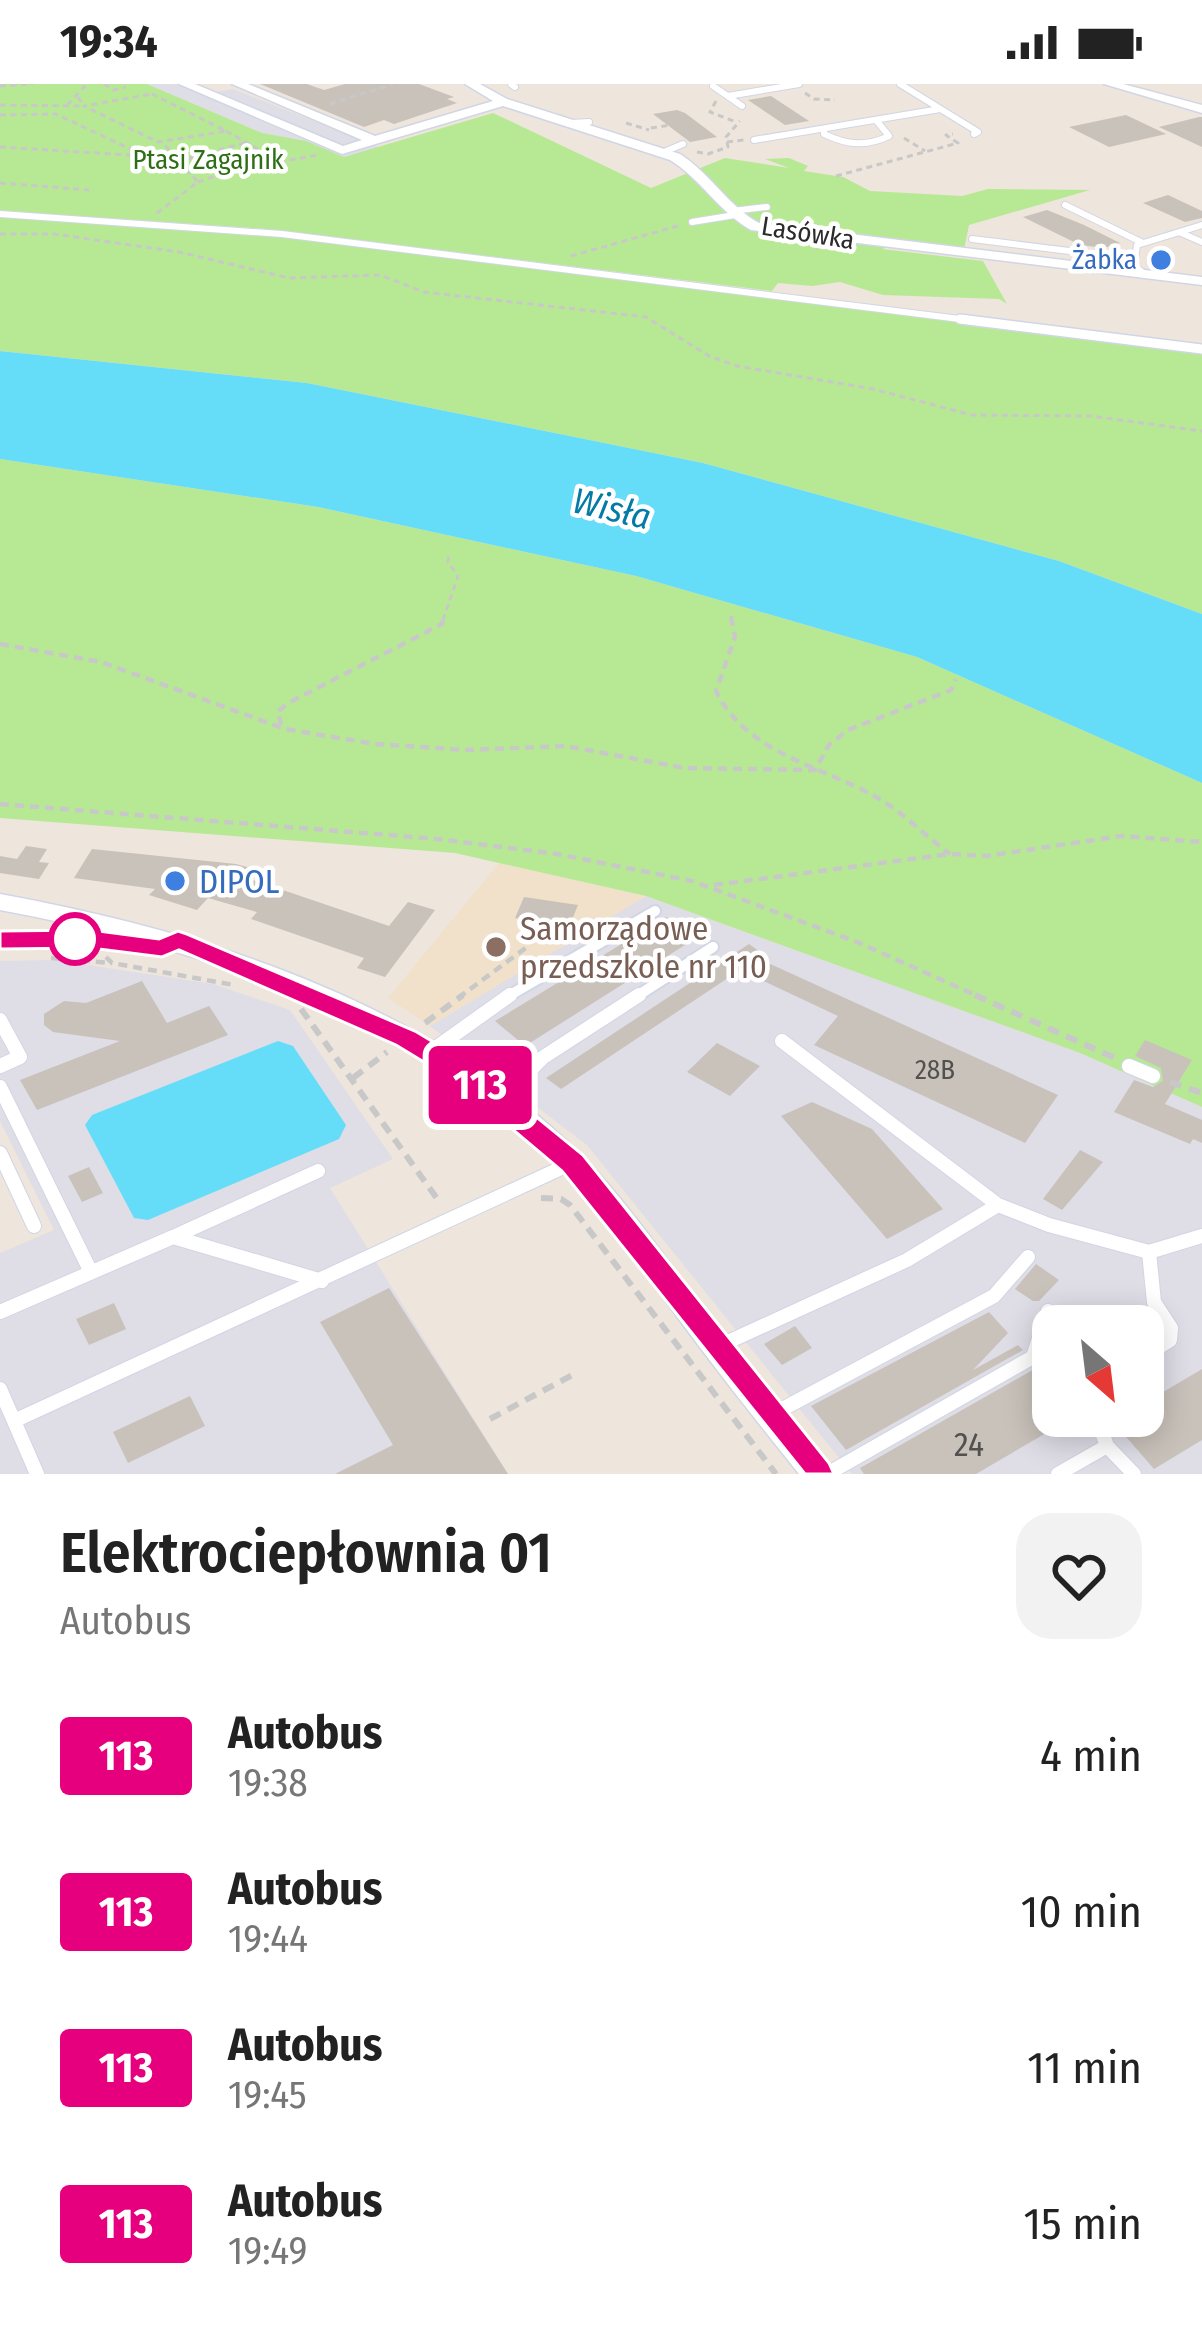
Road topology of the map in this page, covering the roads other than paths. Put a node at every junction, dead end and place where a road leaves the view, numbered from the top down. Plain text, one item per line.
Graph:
1 (185, 84) edge
2 (238, 84) edge
3 (471, 84) edge
4 (799, 84) edge
5 (900, 84) edge
6 (1110, 84) edge
7 (712, 86) edge
8 (203, 92) junction
9 (723, 96) junction
10 (503, 101) junction
11 (742, 106) dead end
12 (941, 109) junction
13 (1202, 110) edge
14 (876, 120) junction
15 (590, 122) dead end
16 (572, 123) junction
17 (768, 124) dead end
18 (824, 129) junction
19 (974, 134) dead end
20 (785, 135) junction
21 (373, 140) junction
22 (754, 140) dead end
23 (683, 144) dead end
24 (664, 152) junction
25 (1065, 206) dead end
26 (767, 207) dead end
27 (734, 213) junction
28 (0, 214) edge
29 (1106, 220) dead end
30 (692, 222) road end
31 (1202, 225) edge
32 (1179, 232) junction
33 (972, 239) dead end
34 (1147, 242) junction
35 (1202, 242) edge
36 (1135, 259) junction
37 (1147, 275) junction
38 (1202, 281) edge
39 (1202, 349) edge
40 (0, 902) edge
41 (655, 911) dead end
42 (0, 940) edge
43 (178, 940) junction
44 (713, 947) dead end
45 (0, 1020) edge
46 (782, 1041) dead end
47 (418, 1045) junction
48 (0, 1066) edge
49 (1129, 1066) road end
50 (1153, 1076) road end
51 (0, 1087) edge
52 (501, 1100) junction
53 (1, 1159) edge
54 (572, 1163) junction
55 (318, 1172) dead end
56 (998, 1205) junction
57 (34, 1226) dead end
58 (1202, 1236) edge
59 (173, 1237) junction
60 (1150, 1252) junction
61 (1028, 1257) dead end
62 (91, 1272) junction
63 (322, 1281) junction
64 (1157, 1305) edge
65 (0, 1312) edge
66 (1164, 1316) edge
67 (1164, 1344) edge
68 (716, 1348) junction
69 (1032, 1358) edge
70 (0, 1389) edge
71 (770, 1415) junction
72 (14, 1421) junction
73 (1104, 1437) edge
74 (1107, 1446) junction
75 (37, 1474) edge
76 (817, 1474) edge
77 (827, 1474) edge
78 (1058, 1474) edge
79 (1134, 1474) edge

1 - 8 street
2 - 8 street
2 - 21 street
3 - 10 street, Lasówka
4 - 9 lane
5 - 12 lane
6 - 13 street
7 - 9 lane
8 - 21 street
9 - 11 lane
10 - 16 street, Lasówka
10 - 21 street
12 - 14 lane
12 - 19 lane
14 - 18 lane
14 - 18 lane
15 - 16 lane
16 - 24 street, Lasówka
17 - 20 lane
18 - 20 lane
20 - 22 lane
23 - 24 lane
24 - 27 street, Lasówka
25 - 34 lane
26 - 27 lane
27 - 30 lane
27 - 37 street, Lasówka
28 - 39 lane
29 - 34 lane
31 - 32 lane
32 - 34 lane
32 - 35 lane
33 - 36 lane
34 - 36 lane
36 - 37 lane
37 - 38 street, Lasówka
40 - 43 street
41 - 47 lane
42 - 43 lane
43 - 47 street
44 - 52 lane
45 - 48 lane
46 - 56 lane
47 - 52 street
49 - 50 lane
51 - 62 lane
52 - 54 street
53 - 57 lane
54 - 63 lane
54 - 68 street
55 - 59 lane
56 - 60 lane
56 - 68 lane
58 - 60 lane
59 - 62 lane
59 - 63 lane
60 - 64 lane
61 - 71 lane
62 - 65 lane
63 - 72 lane
66 - 67 lane
68 - 71 street
69 - 77 lane
70 - 72 lane
71 - 76 street
72 - 75 lane
73 - 74 lane
74 - 78 lane
74 - 79 lane

